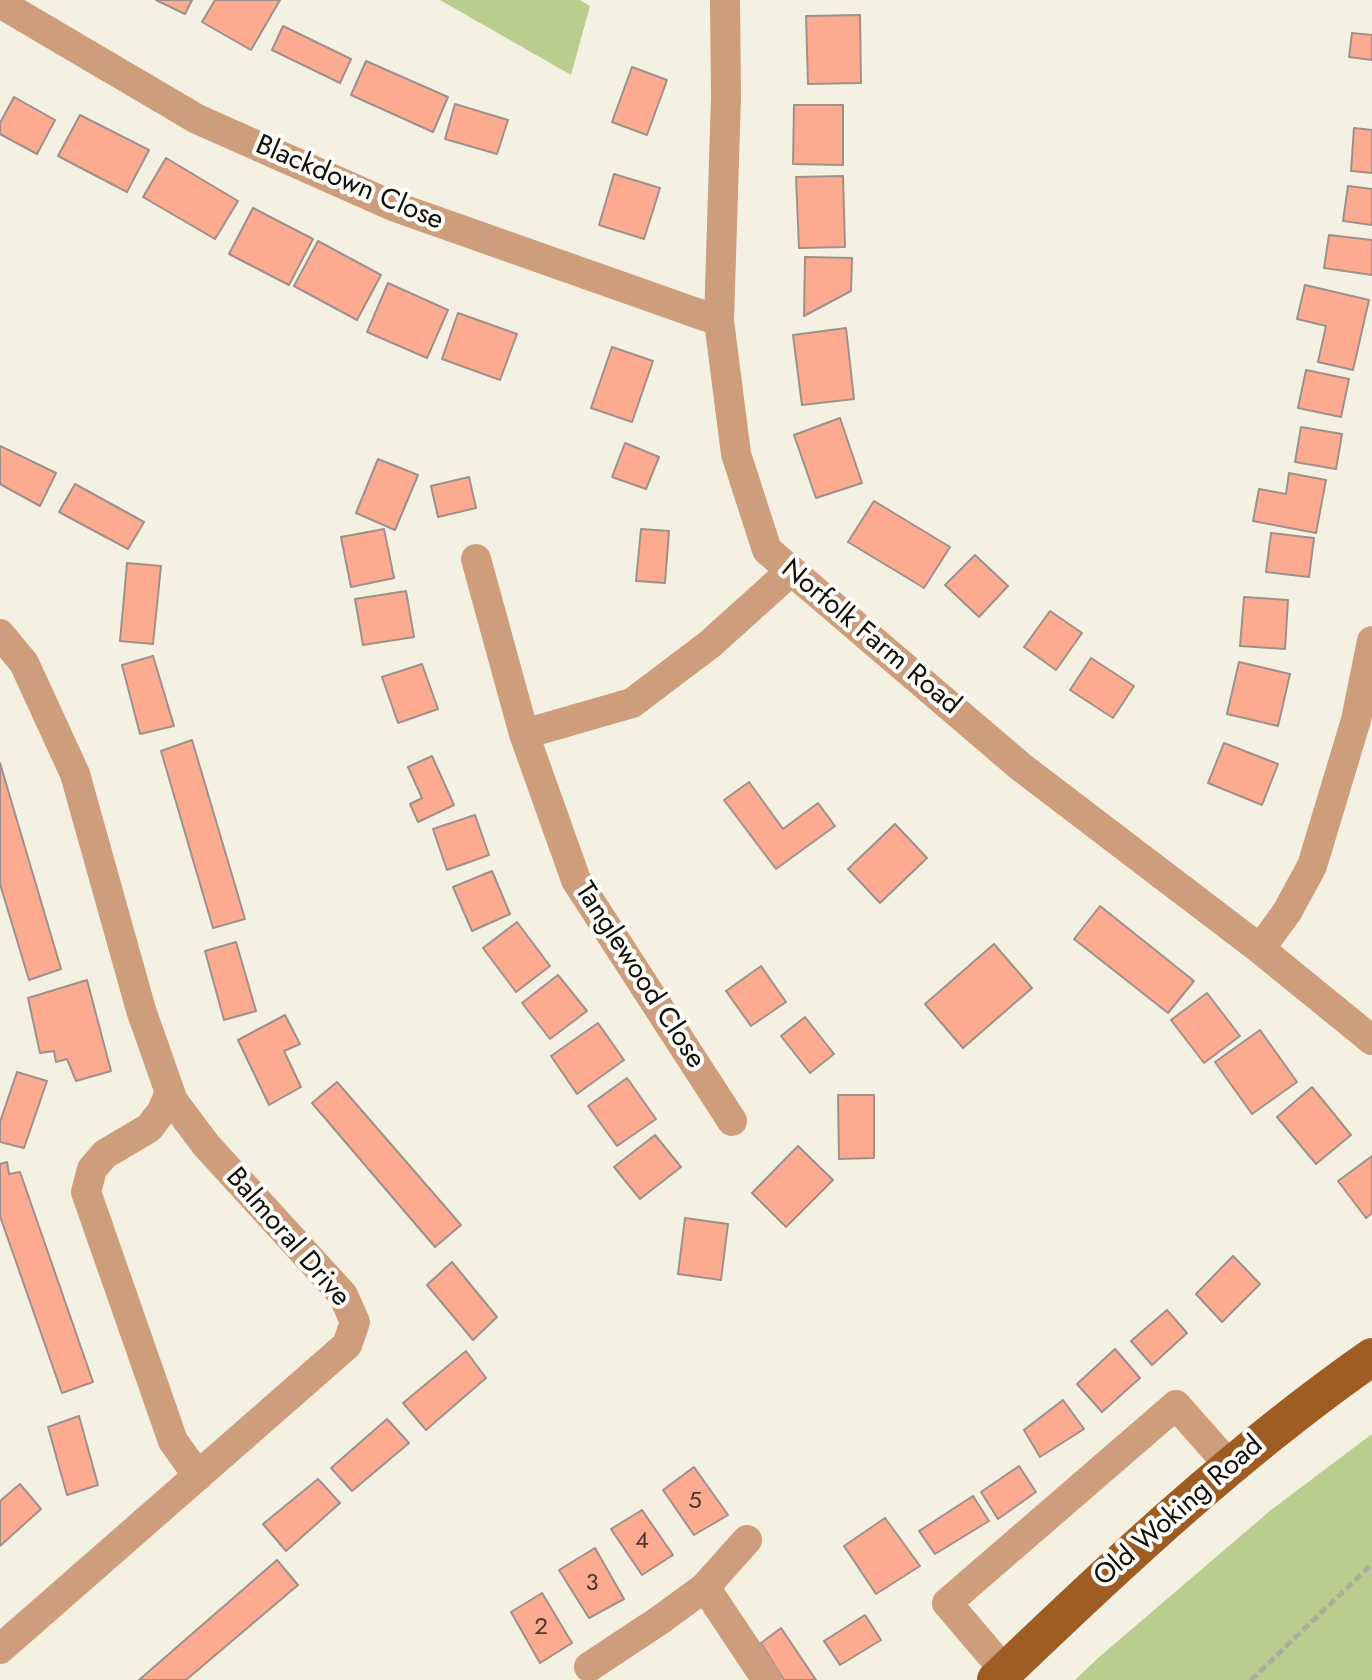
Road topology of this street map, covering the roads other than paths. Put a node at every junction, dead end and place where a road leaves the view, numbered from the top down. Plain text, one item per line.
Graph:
1 (725, 0) edge
2 (0, 3) edge
3 (719, 321) junction
4 (476, 559) dead end
5 (791, 571) junction
6 (0, 634) edge
7 (1372, 641) edge
8 (524, 734) junction
9 (1260, 949) junction
10 (1372, 1040) edge
11 (170, 1092) junction
12 (732, 1121) dead end
13 (1372, 1357) edge
14 (1229, 1465) junction
15 (198, 1476) junction
16 (747, 1540) dead end
17 (705, 1587) junction
18 (0, 1649) edge
19 (589, 1667) dead end
20 (1001, 1676) edge
21 (767, 1680) edge

1 - 3 street, Norfolk Farm Road
2 - 3 street, Blackdown Close
3 - 5 street, Norfolk Farm Road
4 - 8 street, Tanglewood Close
5 - 8 street
5 - 9 street, Norfolk Farm Road
6 - 11 street, Balmoral Drive
7 - 9 street
8 - 12 street, Tanglewood Close
9 - 10 street, Norfolk Farm Road
11 - 15 street
11 - 15 street, Balmoral Drive
13 - 14 main road, Old Woking Road
14 - 20 main road, Old Woking Road
14 - 20 street
15 - 18 street, Balmoral Drive
16 - 17 street
17 - 19 street
17 - 21 street

